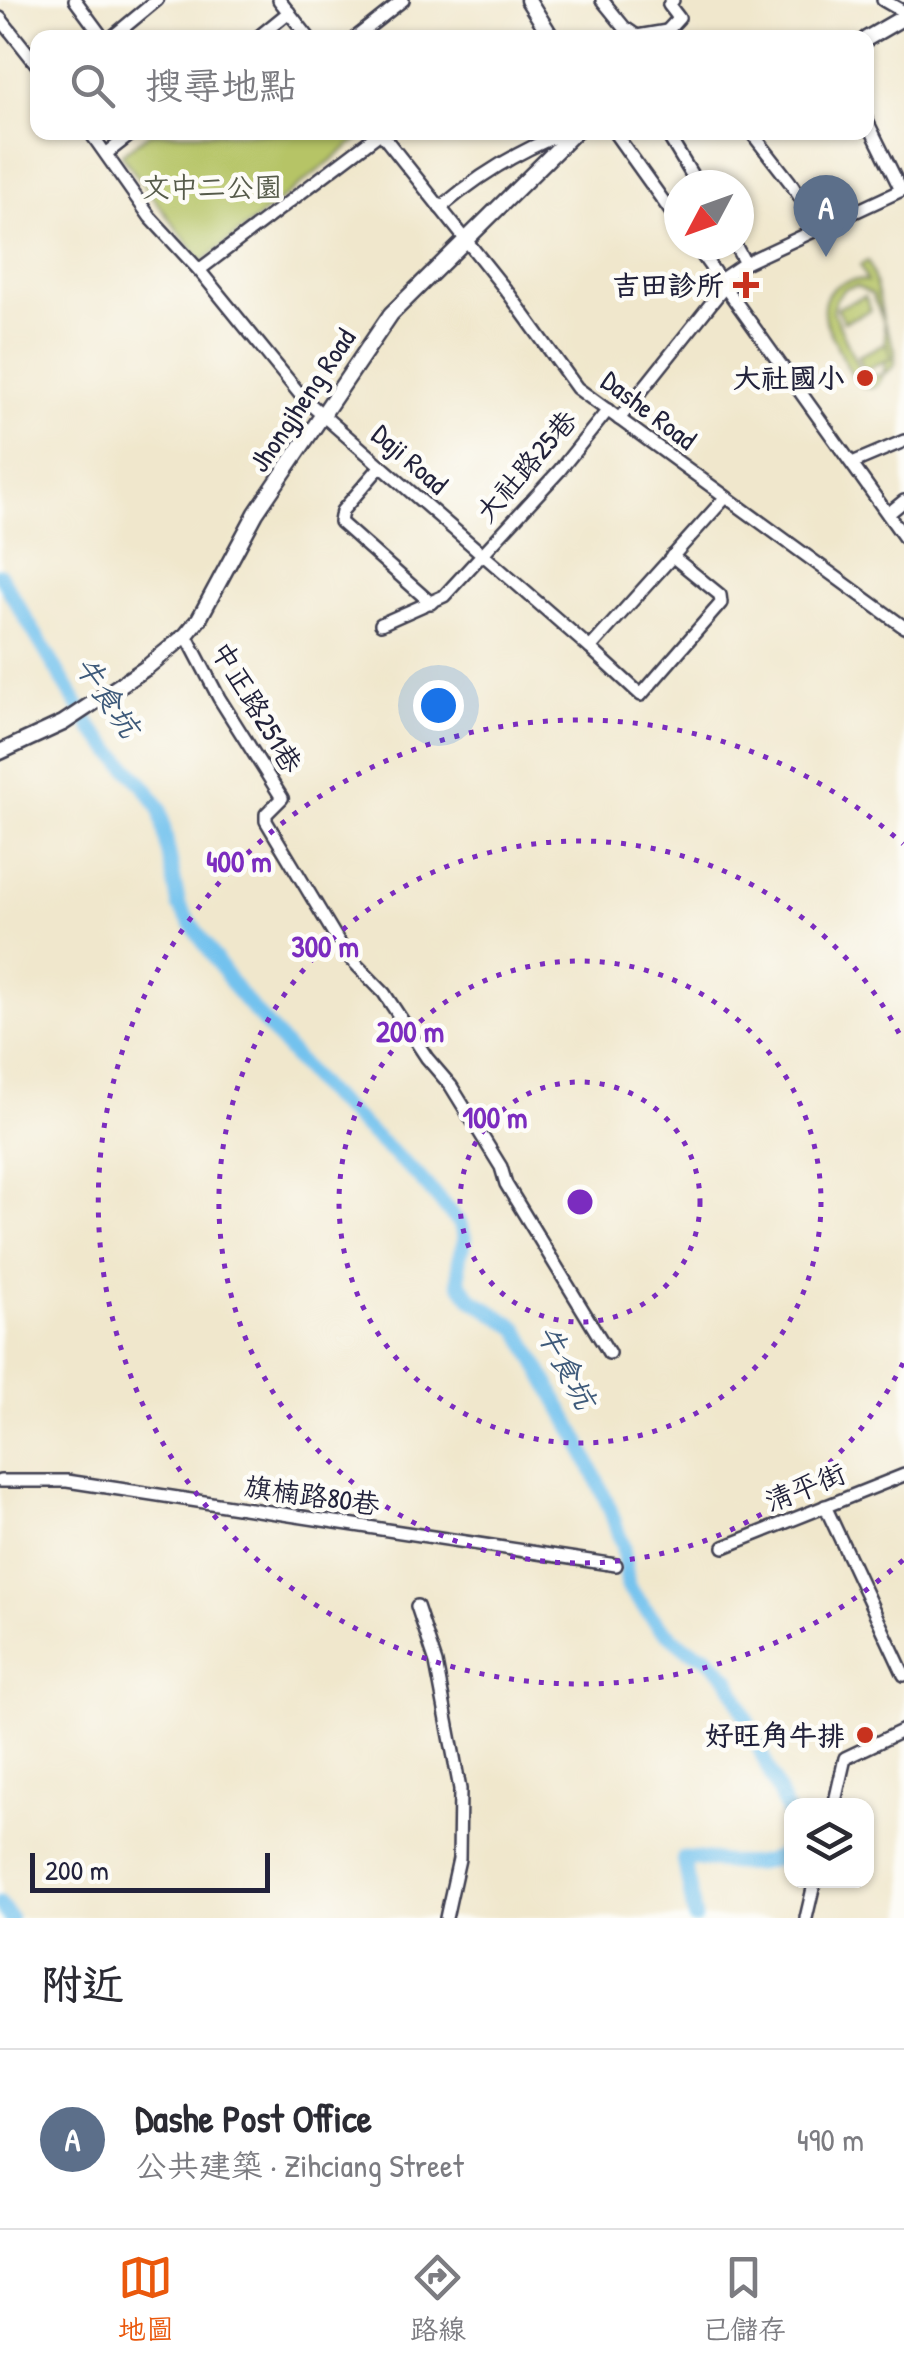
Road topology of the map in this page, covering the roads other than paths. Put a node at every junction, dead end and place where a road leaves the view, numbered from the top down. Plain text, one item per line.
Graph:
1 (75, 0) edge
2 (157, 0) edge
3 (403, 0) edge
4 (528, 0) edge
5 (602, 0) edge
6 (673, 0) edge
7 (883, 0) edge
8 (283, 4) edge
9 (904, 14) edge
10 (0, 18) edge
11 (97, 30) edge
12 (121, 30) edge
13 (263, 30) edge
14 (304, 30) edge
15 (365, 30) edge
16 (547, 30) edge
17 (628, 30) edge
18 (672, 30) edge
19 (874, 34) edge
20 (30, 56) edge
21 (874, 134) edge
22 (96, 140) edge
23 (123, 140) edge
24 (371, 140) edge
25 (386, 140) edge
26 (547, 140) edge
27 (567, 140) edge
28 (620, 140) edge
29 (671, 140) edge
30 (757, 140) edge
31 (106, 153) junction
32 (689, 170) edge
33 (903, 189) edge
34 (664, 201) edge
35 (440, 208) junction
36 (819, 228) junction
37 (468, 240) junction
38 (706, 260) edge
39 (743, 260) edge
40 (745, 263) junction
41 (199, 270) junction
42 (722, 283) junction
43 (613, 415) junction
44 (324, 417) junction
45 (904, 441) edge
46 (852, 463) junction
47 (380, 467) junction
48 (725, 498) junction
49 (904, 501) edge
50 (888, 514) junction
51 (904, 537) edge
52 (482, 555) junction
53 (672, 556) junction
54 (431, 603) junction
55 (382, 624) dead end
56 (904, 627) edge
57 (186, 635) junction
58 (590, 648) junction
59 (0, 752) edge
60 (609, 1353) dead end
61 (904, 1475) edge
62 (0, 1481) edge
63 (825, 1506) junction
64 (724, 1547) dead end
65 (616, 1564) dead end
66 (417, 1606) dead end
67 (904, 1675) edge
68 (904, 1730) edge
69 (836, 1798) edge
70 (814, 1888) edge
71 (446, 1918) edge
72 (806, 1918) edge

1 - 11 street
2 - 12 street
3 - 15 street
4 - 16 main road
5 - 17 street
6 - 18 street
7 - 9 street
8 - 13 street
8 - 14 street
9 - 19 main road
10 - 20 street
21 - 33 street
22 - 31 street, Daji Road
23 - 31 street
24 - 41 street
25 - 35 street, Dashe Road
26 - 35 street
27 - 37 main road, Jhongjheng Road
28 - 34 street
29 - 32 street
30 - 36 street
31 - 41 street, Daji Road
33 - 36 street, 大社路25巷
35 - 37 street, Dashe Road
36 - 40 street, 大社路25巷
37 - 43 street, Dashe Road
37 - 44 main road, Jhongjheng Road
38 - 42 street
39 - 40 street
40 - 42 street, 大社路25巷
41 - 44 street, Daji Road
42 - 43 street, 大社路25巷
42 - 46 street
43 - 48 street, Dashe Road
43 - 52 street, 大社路25巷
44 - 47 street, Daji Road
44 - 57 main road, Jhongjheng Road
45 - 46 street
46 - 50 street
47 - 52 street, Daji Road
47 - 54 street
48 - 53 street
48 - 56 street, Dashe Road
49 - 50 street
50 - 51 street
52 - 54 street, 大社路25巷
52 - 58 street, Daji Road
53 - 58 street
53 - 58 street, Daji Road
54 - 55 street, 大社路25巷
57 - 59 main road, Jhongjheng Road
57 - 60 street, 中正路251巷
61 - 63 street, 清平街
62 - 65 street, 旗楠路80巷
63 - 64 street, 清平街
63 - 67 street
66 - 71 street
68 - 69 street
70 - 72 street

